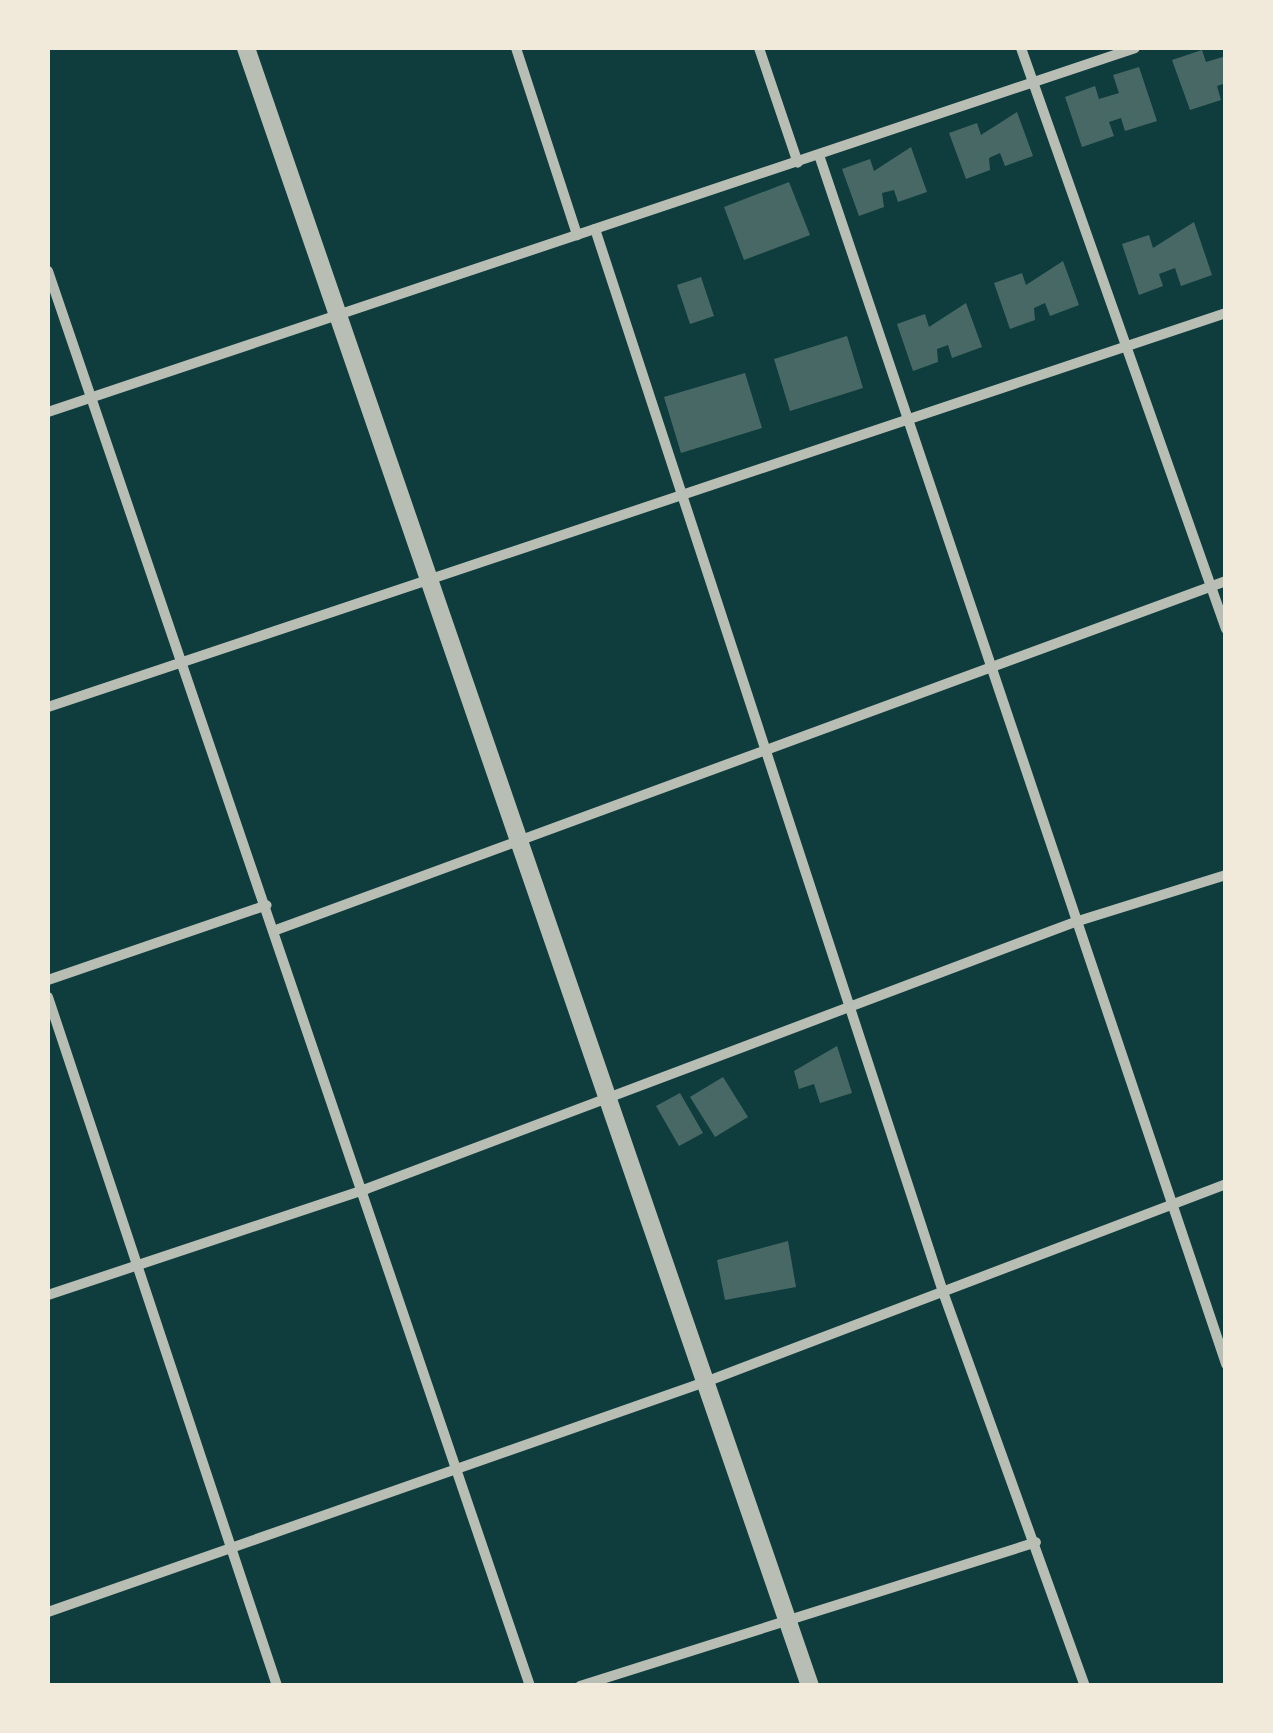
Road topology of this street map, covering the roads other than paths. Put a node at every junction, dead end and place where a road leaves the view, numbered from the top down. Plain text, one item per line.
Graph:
1 (246, 48) edge
2 (516, 48) edge
3 (759, 48) edge
4 (1020, 48) edge
5 (1134, 48) edge
6 (1033, 82) junction
7 (819, 155) junction
8 (798, 163) junction
9 (595, 229) junction
10 (577, 235) junction
11 (48, 271) edge
12 (334, 313) junction
13 (1226, 313) edge
14 (1127, 346) junction
15 (89, 396) junction
16 (48, 412) edge
17 (908, 420) junction
18 (681, 497) junction
19 (430, 581) junction
20 (1226, 581) edge
21 (1211, 586) junction
22 (1226, 629) edge
23 (185, 664) junction
24 (989, 666) junction
25 (48, 708) edge
26 (764, 749) junction
27 (518, 839) junction
28 (1226, 875) edge
29 (267, 906) junction
30 (1076, 922) junction
31 (276, 930) junction
32 (48, 980) edge
33 (48, 997) edge
34 (855, 1004) junction
35 (614, 1096) junction
36 (1226, 1184) edge
37 (366, 1189) junction
38 (1170, 1202) junction
39 (138, 1266) junction
40 (943, 1292) junction
41 (48, 1295) edge
42 (1226, 1364) edge
43 (708, 1380) junction
44 (451, 1468) junction
45 (1036, 1542) junction
46 (234, 1550) junction
47 (48, 1612) edge
48 (791, 1624) junction
49 (276, 1686) edge
50 (530, 1686) edge
51 (580, 1686) edge
52 (810, 1686) edge
53 (1085, 1686) edge

1 - 12 street
2 - 10 street
3 - 8 street
4 - 6 street
5 - 6 street
6 - 7 street
6 - 14 street
7 - 8 street
7 - 17 street
8 - 9 street
9 - 10 street
9 - 18 street
10 - 12 street
11 - 15 street
12 - 15 street
12 - 19 street
13 - 14 street
14 - 17 street
14 - 21 street
15 - 16 street
15 - 23 street
17 - 18 street
17 - 24 street
18 - 19 street
18 - 26 street
19 - 23 street
19 - 27 street
20 - 21 street
21 - 22 street
21 - 24 street
23 - 25 street
23 - 29 street
24 - 26 street
24 - 30 street
26 - 27 street
26 - 34 street
27 - 31 street
27 - 35 street
28 - 30 street
29 - 31 street
29 - 32 street
30 - 34 street
30 - 38 street
31 - 37 street
33 - 39 street
34 - 35 street
34 - 40 street
35 - 37 street
35 - 43 street
36 - 38 street
37 - 39 street
37 - 44 street
38 - 40 street
38 - 42 street
39 - 41 street
39 - 46 street
40 - 43 street
40 - 45 street
43 - 44 street
43 - 48 street
44 - 46 street
44 - 50 street
45 - 48 street
45 - 53 street
46 - 47 street
46 - 49 street
48 - 51 street
48 - 52 street

